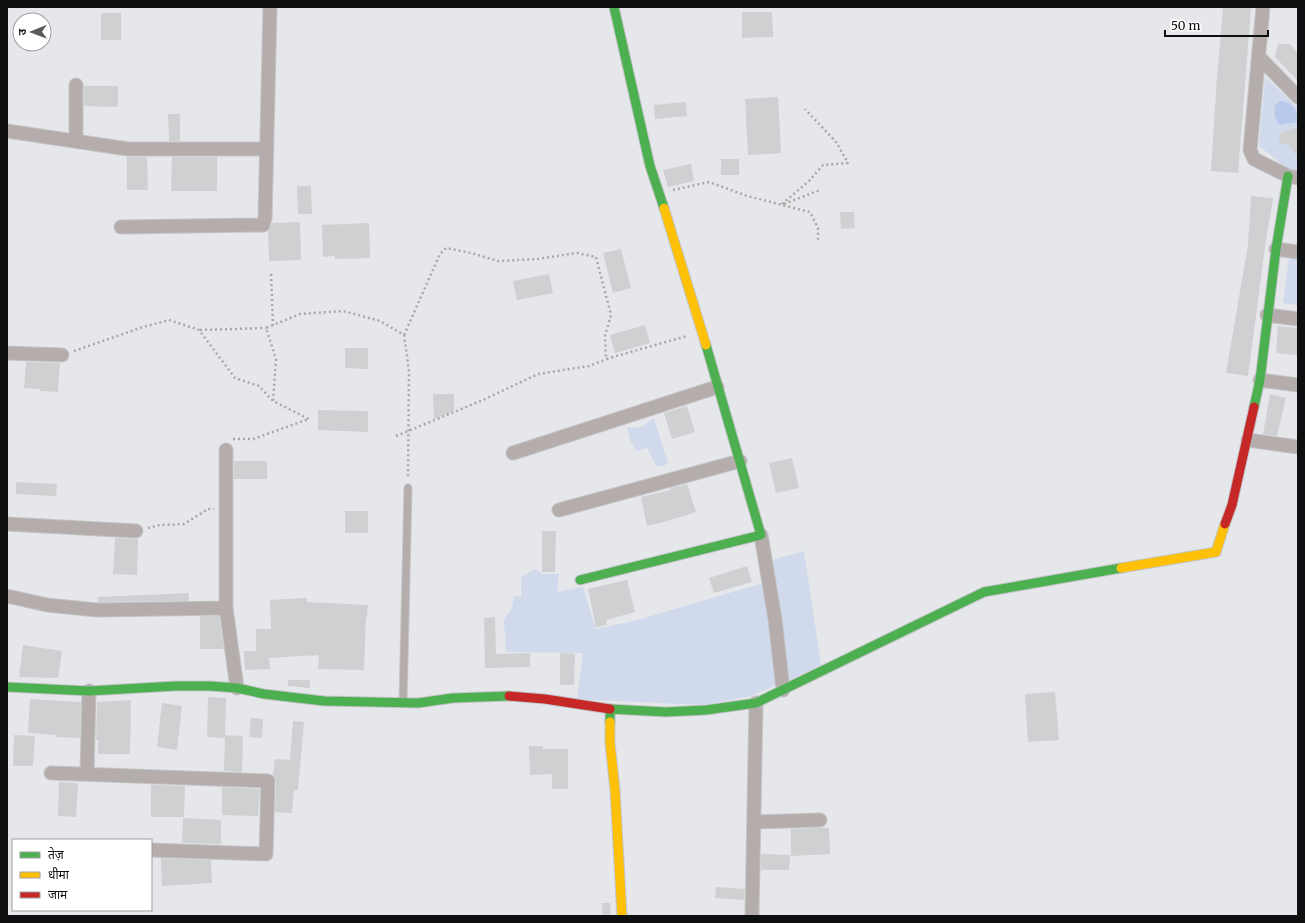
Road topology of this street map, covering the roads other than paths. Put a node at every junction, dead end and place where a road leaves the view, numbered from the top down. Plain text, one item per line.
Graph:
1 (270, 7) edge
2 (614, 7) edge
3 (1264, 7) edge
4 (1259, 57) junction
5 (76, 86) dead end
6 (1298, 97) edge
7 (7, 131) edge
8 (76, 141) junction
9 (267, 149) junction
10 (1293, 177) edge
11 (121, 227) dead end
12 (1276, 249) junction
13 (1298, 252) edge
14 (1267, 314) junction
15 (1298, 319) edge
16 (7, 353) edge
17 (62, 355) road end
18 (1260, 380) junction
19 (1298, 385) edge
20 (717, 387) junction
21 (1248, 440) junction
22 (1298, 448) edge
23 (226, 450) road end
24 (513, 453) dead end
25 (740, 461) junction
26 (408, 488) road end
27 (559, 510) dead end
28 (7, 524) edge
29 (136, 531) road end
30 (761, 534) junction
31 (580, 580) dead end
32 (7, 596) edge
33 (226, 608) junction
34 (7, 687) edge
35 (237, 688) junction
36 (783, 690) junction
37 (89, 691) junction
38 (403, 703) junction
39 (756, 703) junction
40 (610, 709) junction
41 (51, 773) dead end
42 (87, 774) junction
43 (820, 820) dead end
44 (754, 822) junction
45 (152, 850) edge
46 (622, 916) edge
47 (752, 916) edge

1 - 9 street
2 - 20 street
3 - 4 street
4 - 6 street
4 - 10 street
5 - 8 street
7 - 8 street
8 - 9 street
9 - 11 street
10 - 12 street
12 - 13 street
12 - 14 street
14 - 15 street
14 - 18 street
16 - 17 street
18 - 19 street
18 - 21 street
20 - 24 street
20 - 25 street
21 - 22 street
21 - 36 street
23 - 33 street
25 - 27 street
25 - 30 street
26 - 38 lane
28 - 29 street
30 - 31 street
30 - 36 street
32 - 33 street
33 - 35 street
34 - 37 street
35 - 37 street
35 - 38 street
36 - 39 street
37 - 42 street
38 - 40 street
39 - 40 street
39 - 44 street
40 - 46 street
41 - 42 street
42 - 45 street
43 - 44 street
44 - 47 street

